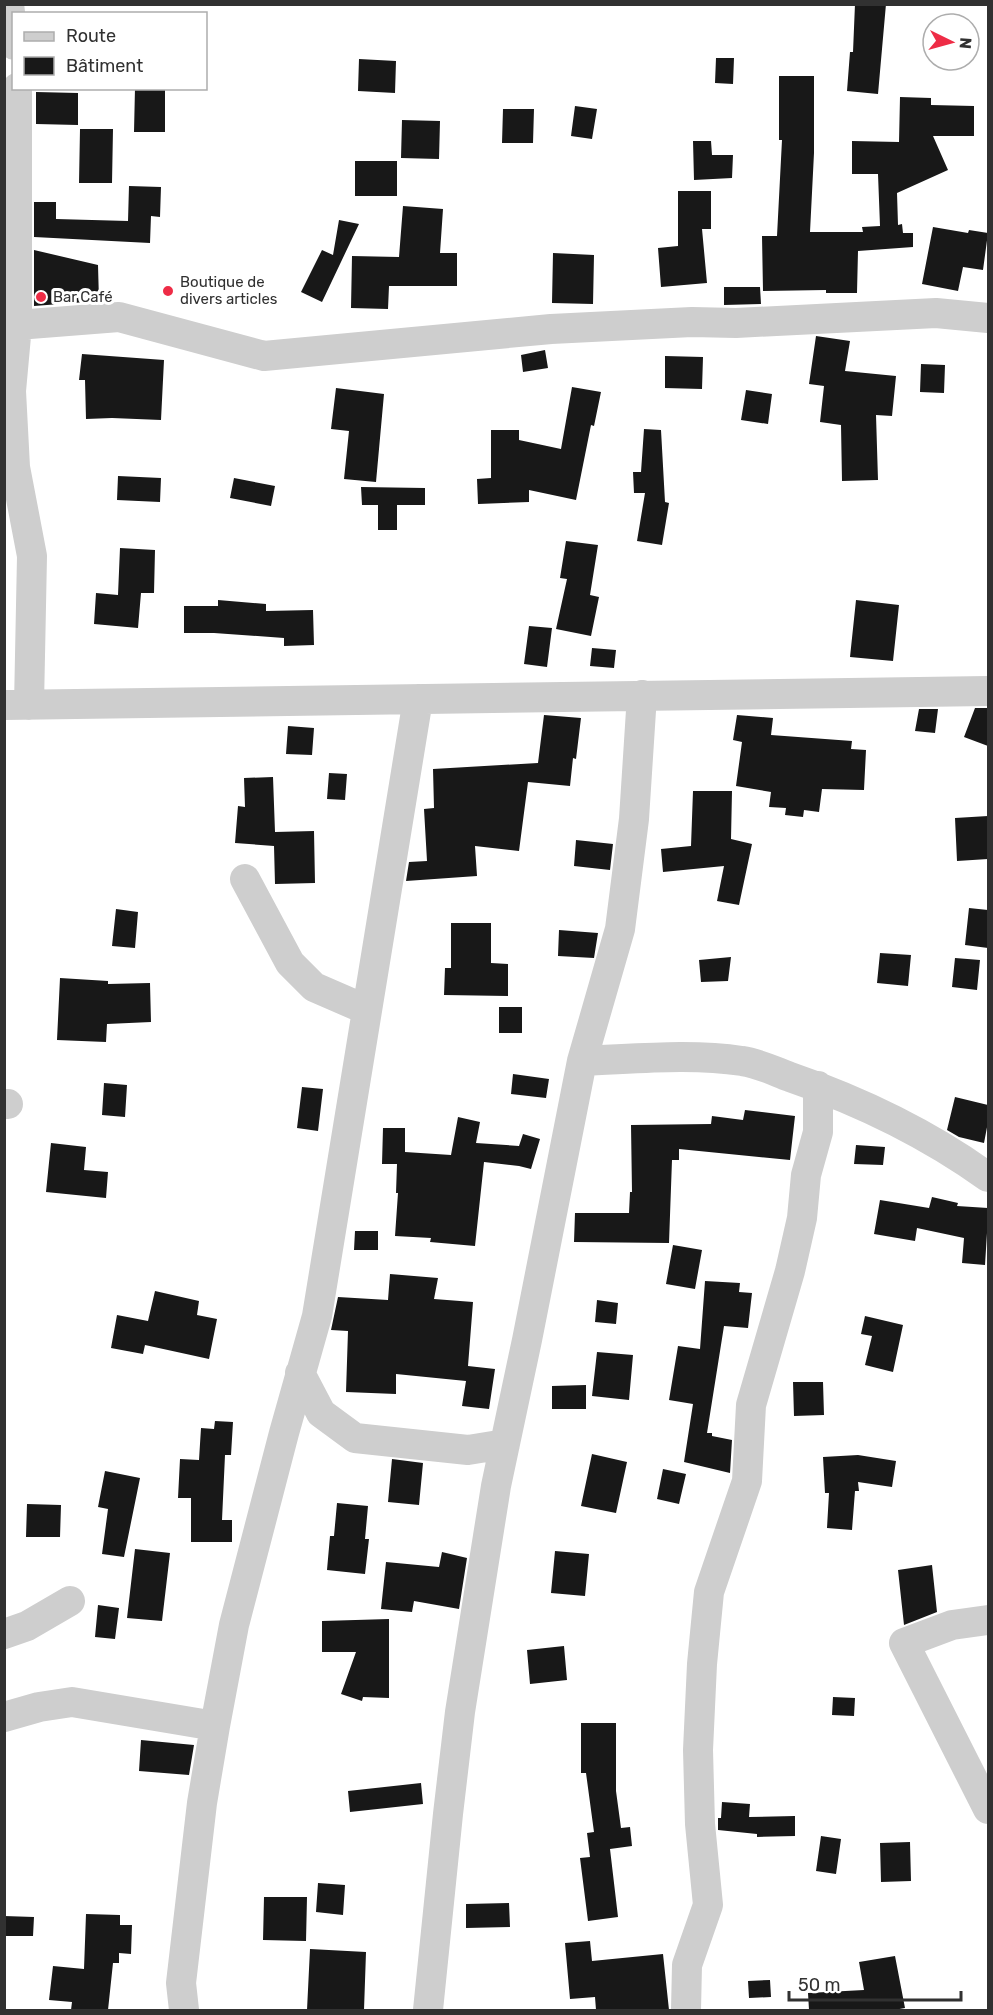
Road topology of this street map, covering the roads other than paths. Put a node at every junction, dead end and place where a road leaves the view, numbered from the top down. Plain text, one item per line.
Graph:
1 (18, 90) edge
2 (988, 318) edge
3 (11, 324) edge
4 (988, 691) edge
5 (642, 695) junction
6 (418, 699) junction
7 (17, 705) edge
8 (245, 879) dead end
9 (367, 1010) junction
10 (582, 1061) junction
11 (818, 1086) junction
12 (988, 1177) edge
13 (300, 1373) junction
14 (505, 1444) junction
15 (70, 1601) dead end
16 (988, 1620) edge
17 (4, 1634) edge
18 (4, 1717) edge
19 (215, 1726) junction
20 (988, 1809) edge
21 (184, 2010) edge
22 (428, 2010) edge
23 (686, 2010) edge

1 - 3 street
2 - 3 street
3 - 7 street
4 - 5 street
5 - 6 street
5 - 10 street
6 - 7 street
6 - 9 street
8 - 9 street
9 - 13 street
10 - 11 street
10 - 14 street
11 - 12 street
11 - 23 street
13 - 14 street
13 - 19 street
14 - 22 street
15 - 17 street
16 - 20 street
18 - 19 street
19 - 21 street

